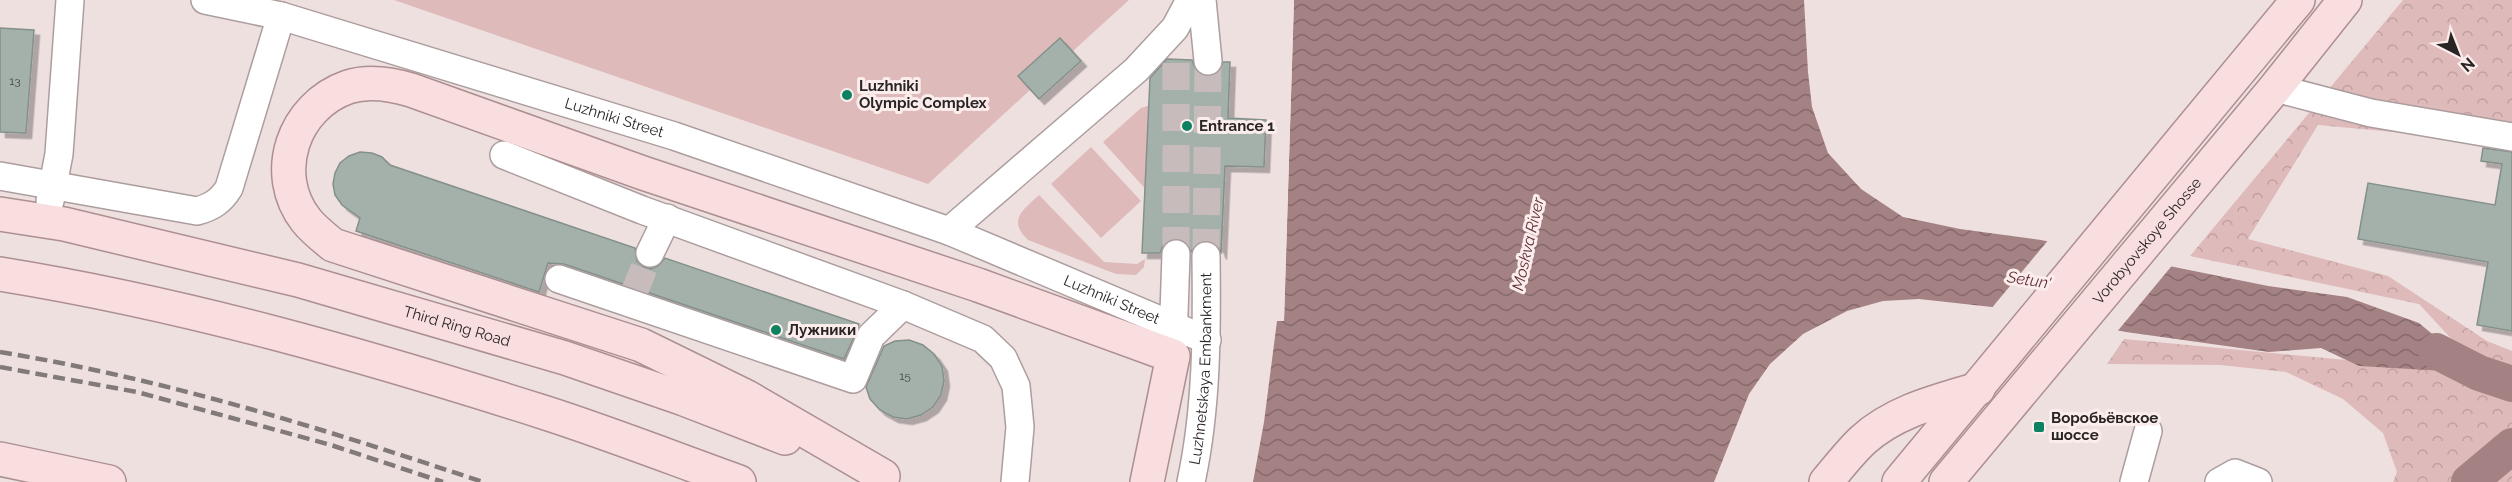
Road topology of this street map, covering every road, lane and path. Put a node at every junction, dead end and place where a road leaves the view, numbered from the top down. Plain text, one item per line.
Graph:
1 (70, 0) edge
2 (205, 0) edge
3 (1190, 0) edge
4 (1202, 0) edge
5 (2345, 0) edge
6 (2289, 4) edge
7 (281, 16) junction
8 (1175, 28) junction
9 (1176, 60) tunnel mouth
10 (1208, 61) tunnel mouth
11 (2275, 88) junction
12 (2512, 137) edge
13 (504, 155) dead end
14 (0, 176) edge
15 (52, 194) junction
16 (0, 214) edge
17 (666, 218) junction
18 (949, 231) junction
19 (650, 253) tunnel mouth
20 (1176, 254) tunnel mouth
21 (1206, 256) tunnel mouth
22 (1016, 259) junction
23 (0, 274) edge
24 (559, 279) dead end
25 (53, 283) junction
26 (0, 284) edge
27 (903, 305) junction
28 (1093, 327) junction
29 (1207, 340) junction
30 (1173, 341) junction
31 (1205, 366) junction
32 (1978, 389) junction
33 (2148, 431) dead end
34 (0, 459) edge
35 (892, 479) edge
36 (109, 482) edge
37 (739, 482) edge
38 (1015, 482) edge
39 (1148, 482) edge
40 (1191, 482) edge
41 (1826, 482) edge
42 (1899, 482) edge
43 (1946, 482) edge
44 (2134, 482) edge
45 (2219, 482) edge
46 (2258, 482) edge

1 - 15 street
2 - 7 street, Luzhniki Street
3 - 8 street
4 - 10 street
5 - 11 main road, Vorobyovskoye Shosse
6 - 32 main road
7 - 15 street
7 - 18 street, Luzhniki Street
8 - 9 street
8 - 18 street
11 - 12 street
11 - 43 main road, Vorobyovskoye Shosse
13 - 17 street
14 - 15 street
16 - 35 main road, Third Ring Road
17 - 19 street
17 - 27 street
18 - 22 street, Luzhniki Street
20 - 30 street, Luzhnetskaya Embankment
21 - 29 street, Luzhnetskaya Embankment
22 - 28 street, Luzhniki Street
22 - 30 street, Luzhniki Street
23 - 25 main road
24 - 27 street
25 - 26 main road
25 - 37 main road
27 - 38 street
28 - 30 main road
28 - 35 main road
29 - 30 street, Luzhniki Street
29 - 31 street, Luzhnetskaya Embankment
30 - 31 street
30 - 39 main road, Luzhnetskaya Embankment
31 - 40 street, Luzhnetskaya Embankment
32 - 41 main road
32 - 42 main road
33 - 44 street
34 - 36 main road
45 - 46 street

